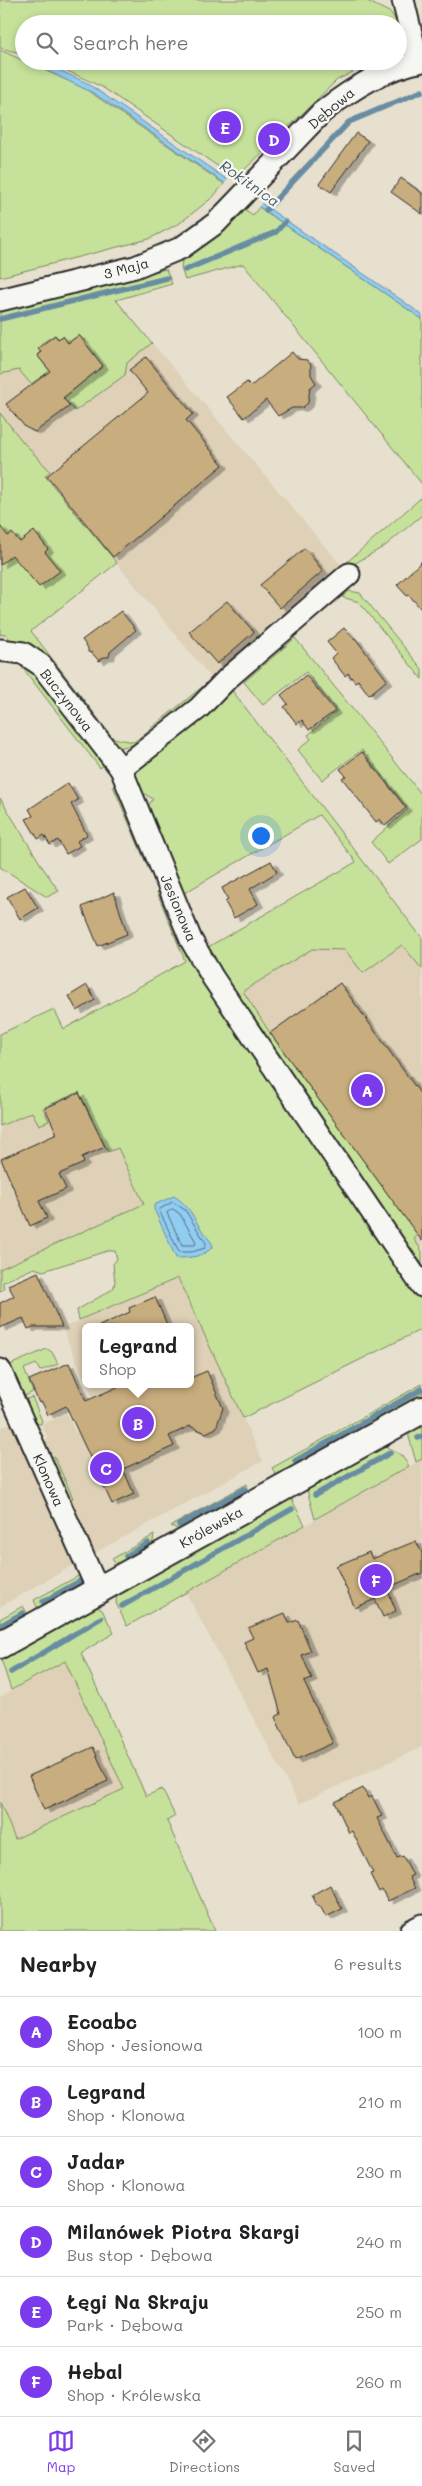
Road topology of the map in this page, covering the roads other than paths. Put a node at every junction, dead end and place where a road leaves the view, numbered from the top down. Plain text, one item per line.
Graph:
1 (404, 0) edge
2 (420, 61) edge
3 (407, 66) edge
4 (395, 70) edge
5 (235, 202) joint
6 (0, 300) edge
7 (349, 574) dead end
8 (0, 650) edge
9 (121, 770) junction
10 (422, 1286) edge
11 (0, 1370) edge
12 (422, 1410) edge
13 (98, 1590) junction
14 (0, 1645) edge
15 (422, 1925) edge
16 (411, 1931) edge

1 - 2 street
2 - 3 street, Dębowa
4 - 5 street, Dębowa
5 - 6 street, 3 Maja
7 - 9 street
8 - 9 street, Buczynowa
9 - 10 street, Jesionowa
11 - 13 street, Klonowa
12 - 13 main road, Królewska
13 - 14 main road, Królewska
15 - 16 street

